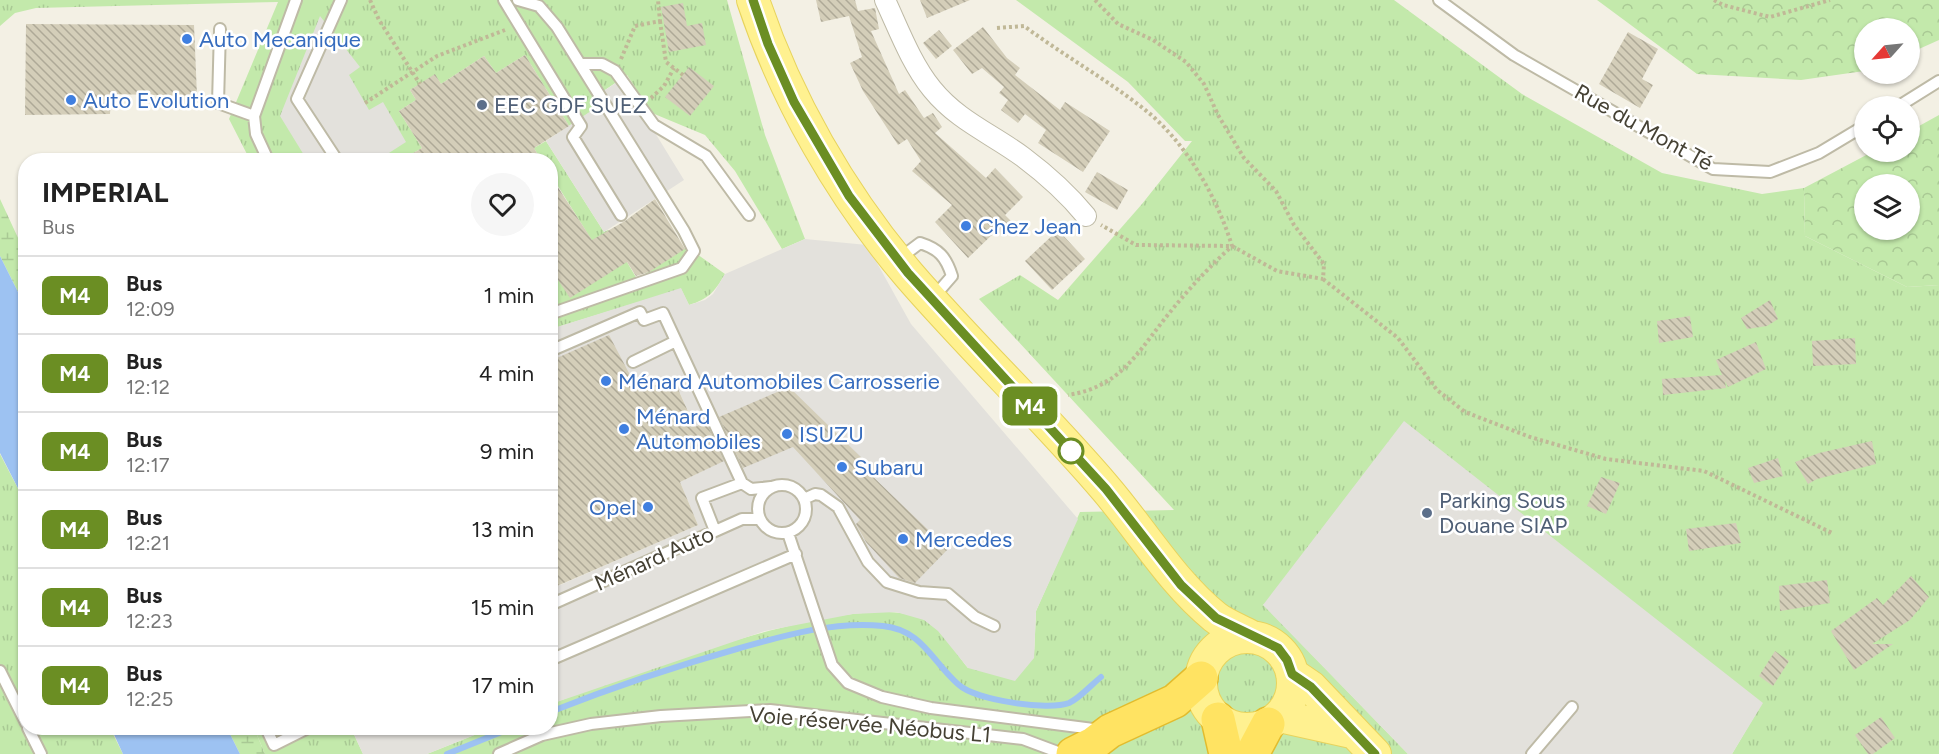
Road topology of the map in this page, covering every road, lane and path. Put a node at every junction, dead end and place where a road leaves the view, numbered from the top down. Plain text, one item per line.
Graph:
1 (296, 0) edge
2 (341, 0) edge
3 (370, 0) edge
4 (504, 0) edge
5 (518, 0) edge
6 (753, 0) edge
7 (885, 0) edge
8 (1095, 0) edge
9 (1439, 0) edge
10 (1714, 0) edge
11 (1830, 0) edge
12 (660, 21) dead end
13 (997, 28) dead end
14 (220, 29) dead end
15 (505, 30) dead end
16 (580, 64) junction
17 (674, 68) junction
18 (413, 72) junction
19 (683, 75) dead end
20 (1939, 81) edge
21 (420, 84) dead end
22 (1915, 96) edge
23 (645, 101) dead end
24 (366, 103) dead end
25 (254, 116) junction
26 (1854, 132) edge
27 (265, 153) edge
28 (332, 153) edge
29 (621, 215) dead end
30 (749, 215) dead end
31 (1086, 216) joint
32 (1232, 246) junction
33 (1323, 279) junction
34 (558, 311) edge
35 (676, 341) junction
36 (558, 348) edge
37 (633, 362) dead end
38 (1068, 395) dead end
39 (742, 483) junction
40 (771, 487) junction
41 (804, 500) junction
42 (759, 519) junction
43 (715, 531) junction
44 (788, 533) junction
45 (1832, 533) dead end
46 (796, 554) junction
47 (1181, 585) junction
48 (558, 601) edge
49 (994, 626) dead end
50 (1250, 636) junction
51 (558, 657) edge
52 (1205, 668) junction
53 (0, 671) edge
54 (1292, 674) junction
55 (1572, 706) dead end
56 (18, 707) edge
57 (1218, 719) junction
58 (1274, 720) junction
59 (558, 731) edge
60 (1110, 731) junction
61 (1351, 732) junction
62 (32, 735) edge
63 (269, 735) edge
64 (294, 735) edge
65 (542, 735) edge
66 (41, 754) edge
67 (499, 754) edge
68 (1063, 754) edge
69 (1073, 754) edge
70 (1226, 754) edge
71 (1252, 754) edge
72 (1375, 754) edge
73 (1532, 754) edge

1 - 25 lane
2 - 28 lane
3 - 18 path
4 - 29 lane
5 - 16 lane
6 - 47 main road
7 - 31 street
8 - 33 path
9 - 26 lane, Rue du Mont Té
10 - 11 path
12 - 17 path
13 - 32 path
14 - 25 lane
15 - 18 path
16 - 30 lane
16 - 34 lane
17 - 19 path
17 - 23 path
18 - 21 path
18 - 24 path
20 - 22 lane
25 - 27 lane
31 - 32 path
32 - 33 path
32 - 38 path
33 - 45 path
35 - 36 lane
35 - 37 lane
35 - 39 lane
39 - 40 lane
39 - 43 lane
40 - 41 lane
40 - 42 lane
41 - 44 lane
41 - 49 lane
42 - 43 lane, Ménard Auto
42 - 44 lane
43 - 48 lane, Ménard Auto
44 - 46 lane
46 - 51 lane
46 - 60 lane
47 - 50 main road
47 - 52 main road
50 - 52 main road
50 - 54 main road
52 - 57 main road
52 - 60 highway
53 - 56 lane
54 - 58 main road
54 - 61 main road
55 - 73 lane
57 - 58 main road
57 - 70 highway
58 - 61 main road
58 - 71 highway
59 - 68 lane, Voie réservée Néobus L1
60 - 69 highway
61 - 72 main road
62 - 66 lane
63 - 64 lane
65 - 67 lane, Voie réservée Néobus L1

